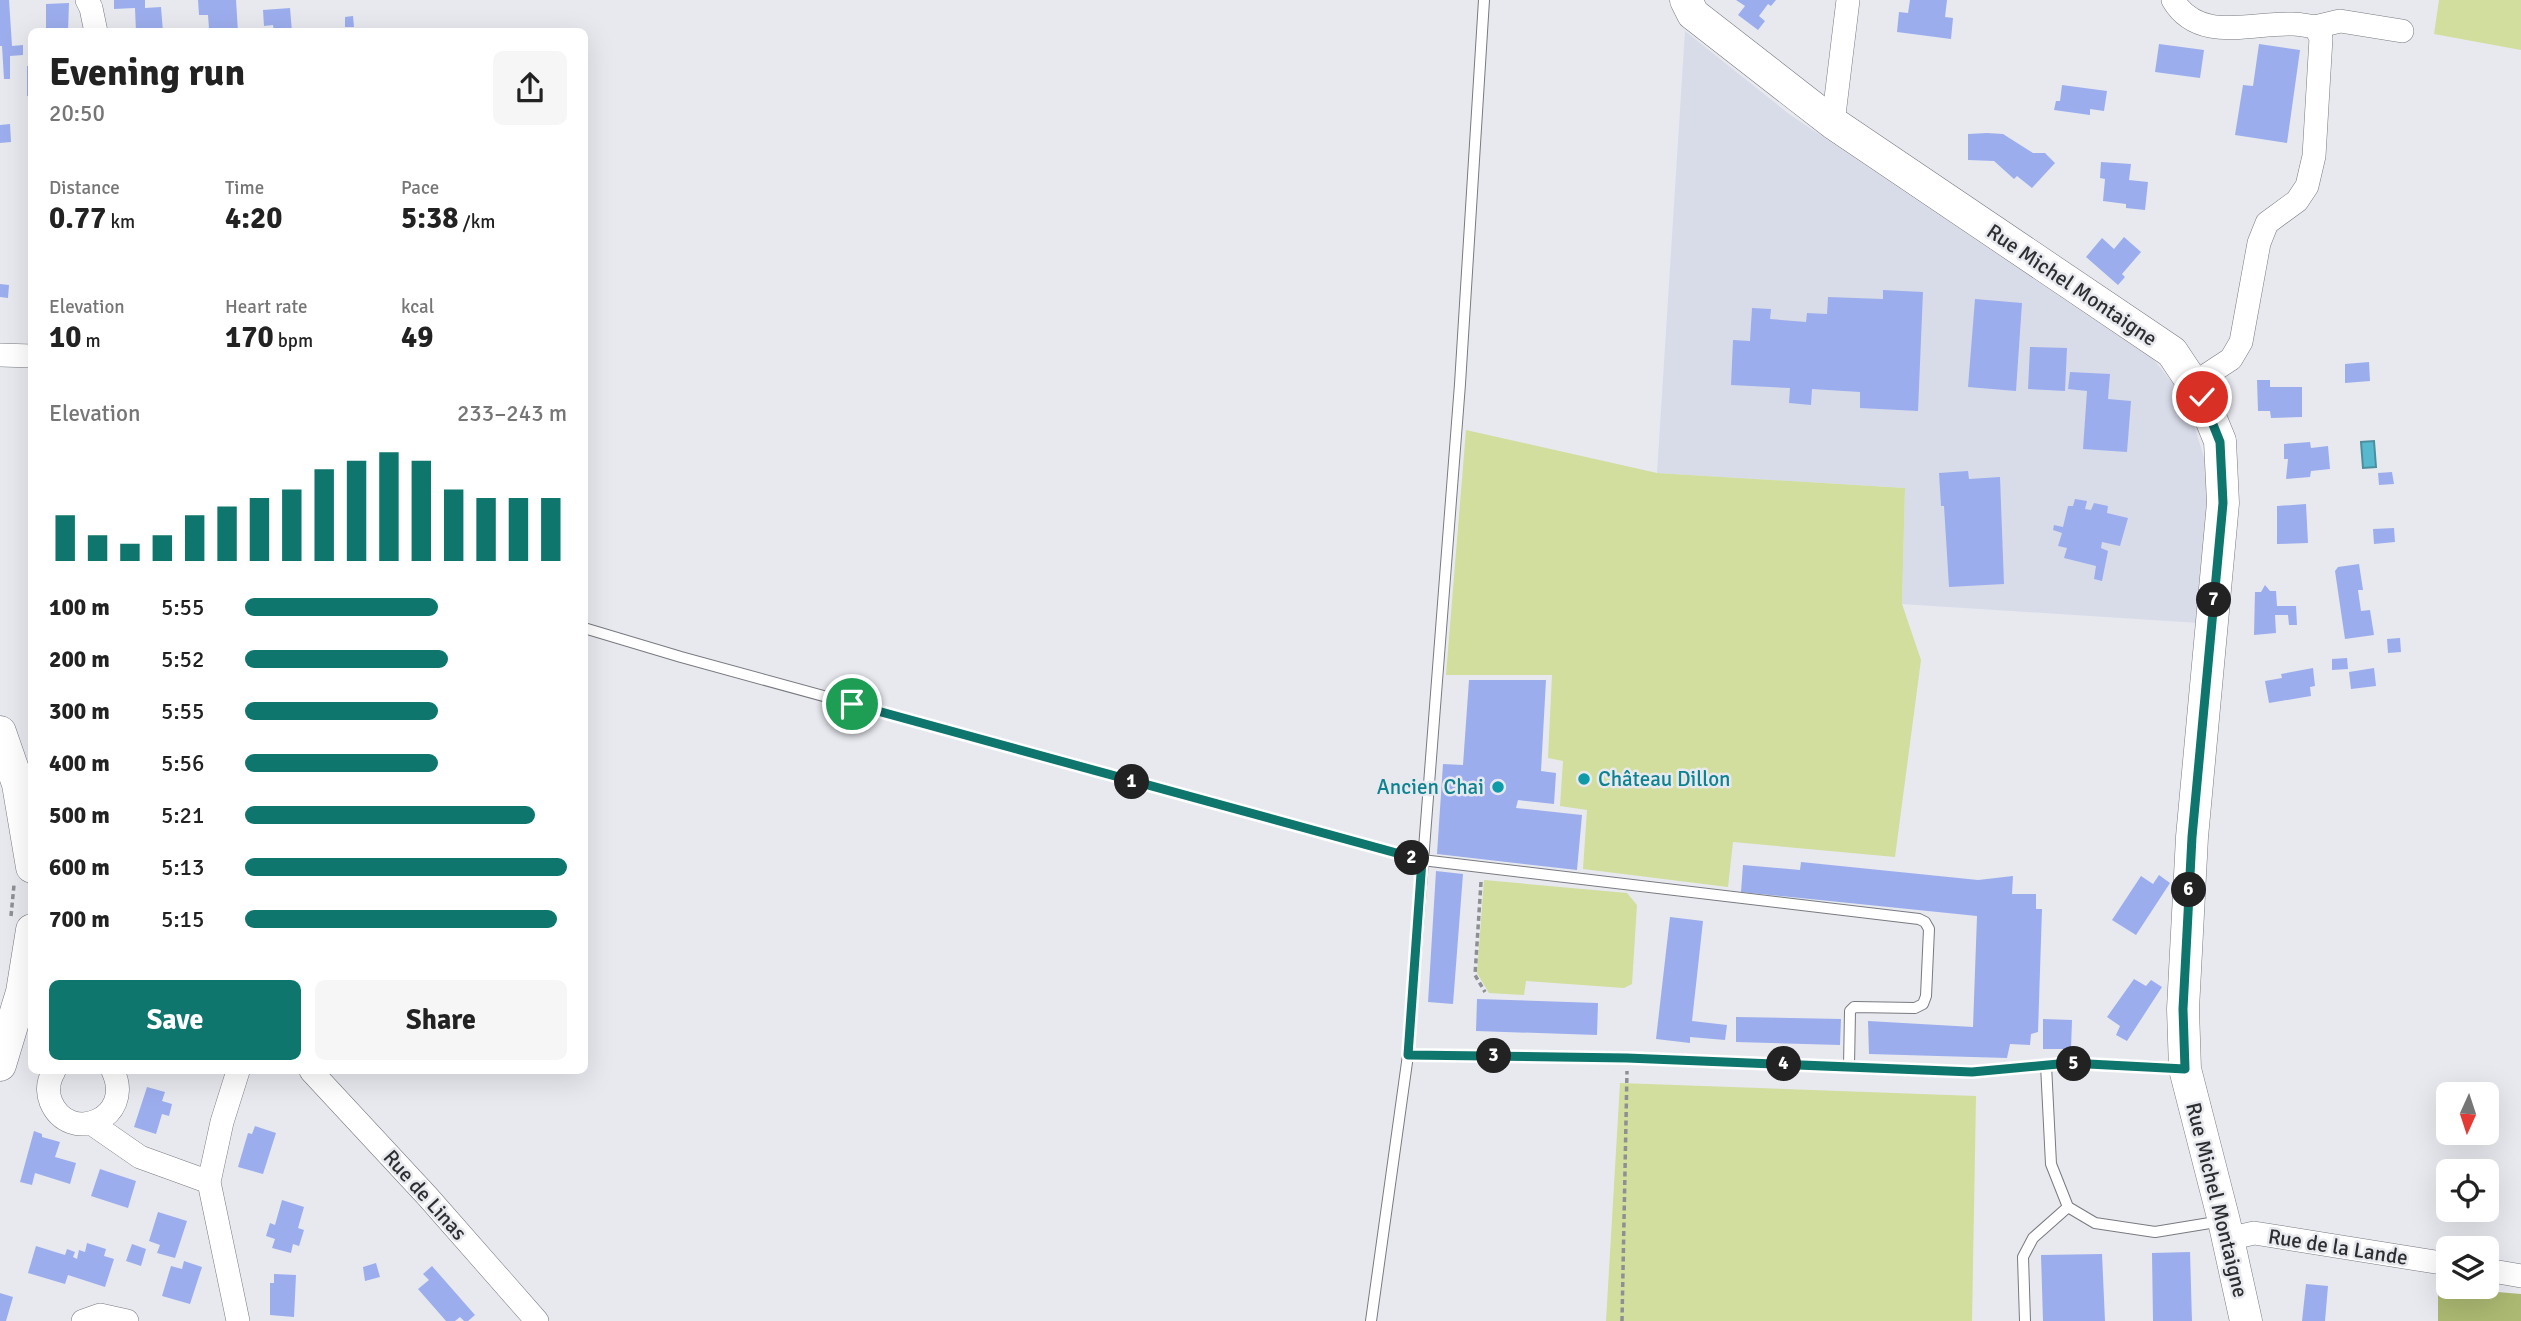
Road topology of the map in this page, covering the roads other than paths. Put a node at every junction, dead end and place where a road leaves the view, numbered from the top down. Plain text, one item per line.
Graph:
1 (87, 0) edge
2 (1484, 0) edge
3 (1686, 0) edge
4 (1848, 0) edge
5 (2172, 0) edge
6 (2315, 27) junction
7 (95, 28) edge
8 (2402, 31) dead end
9 (1833, 123) junction
10 (0, 355) edge
11 (28, 356) edge
12 (2193, 384) junction
13 (588, 629) edge
14 (0, 733) edge
15 (1422, 860) junction
16 (23, 871) edge
17 (21, 923) edge
18 (1408, 1055) junction
19 (0, 1065) edge
20 (1849, 1066) junction
21 (2046, 1066) junction
22 (2185, 1069) junction
23 (53, 1074) edge
24 (114, 1074) edge
25 (237, 1074) edge
26 (314, 1074) edge
27 (91, 1123) junction
28 (209, 1182) junction
29 (2068, 1207) junction
30 (2226, 1230) junction
31 (2436, 1262) edge
32 (2499, 1272) edge
33 (2521, 1276) edge
34 (83, 1321) edge
35 (127, 1321) edge
36 (238, 1321) edge
37 (537, 1321) edge
38 (1371, 1321) edge
39 (2025, 1321) edge
40 (2246, 1321) edge

1 - 7 street
2 - 15 lane
3 - 9 street, Rue Michel Montaigne
4 - 9 street
5 - 6 street
6 - 8 street
6 - 12 street
9 - 12 street, Rue Michel Montaigne
10 - 11 street
12 - 22 street, Rue Michel Montaigne
13 - 15 lane
14 - 16 street
15 - 18 lane
15 - 20 lane
17 - 19 street
18 - 20 lane
18 - 38 lane
20 - 21 lane
21 - 22 lane
21 - 29 lane
22 - 30 street, Rue Michel Montaigne
23 - 27 street
24 - 27 street
25 - 28 street
26 - 37 street, Rue de Linas
27 - 28 street
28 - 36 street
29 - 30 lane
29 - 39 lane
30 - 31 street, Rue de la Lande
30 - 40 street, Rue Michel Montaigne
32 - 33 street
34 - 35 street

